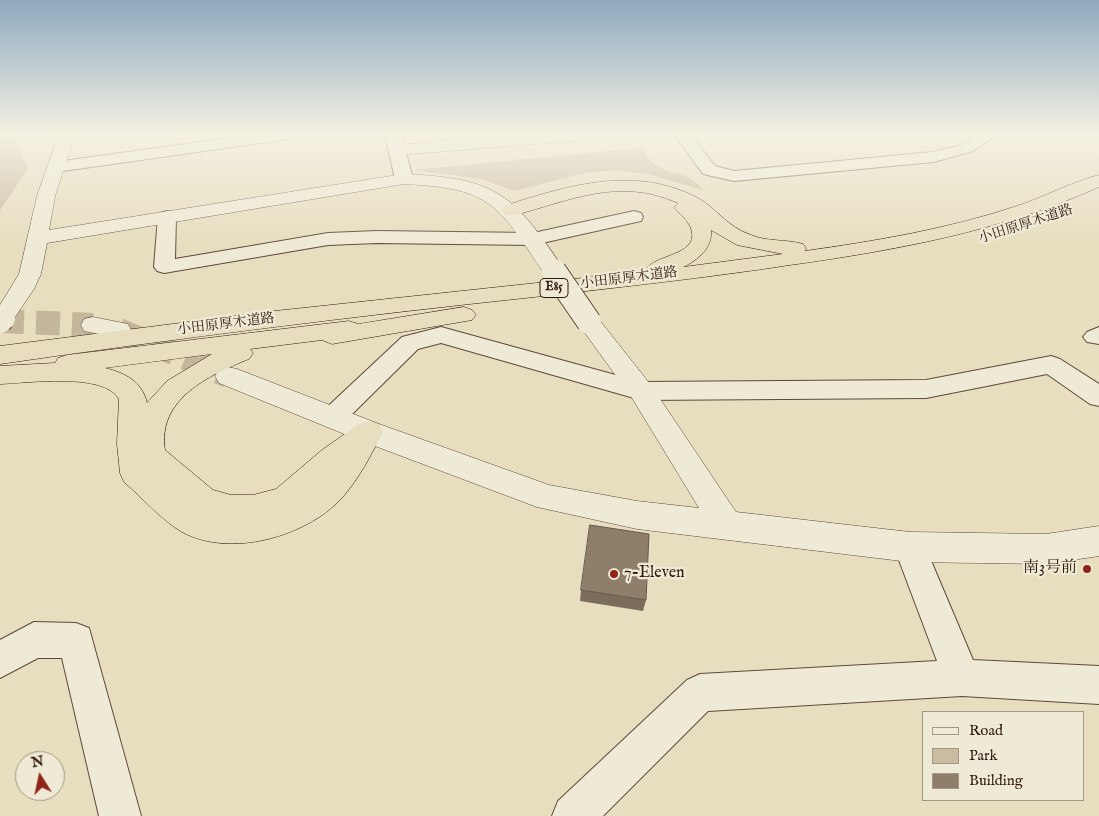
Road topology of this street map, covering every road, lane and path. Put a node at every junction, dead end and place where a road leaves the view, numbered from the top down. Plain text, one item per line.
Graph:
1 (54, 172) edge
2 (402, 172) edge
3 (718, 172) edge
4 (775, 172) edge
5 (404, 179) junction
6 (1099, 180) edge
7 (1099, 198) edge
8 (511, 210) junction
9 (167, 217) junction
10 (634, 217) dead end
11 (37, 238) junction
12 (533, 239) junction
13 (853, 251) junction
14 (590, 284) junction
15 (476, 314) junction
16 (1, 319) edge
17 (93, 325) tunnel mouth
18 (119, 330) tunnel mouth
19 (0, 355) edge
20 (0, 374) edge
21 (228, 376) tunnel mouth
22 (641, 392) junction
23 (1099, 396) edge
24 (332, 417) junction
25 (369, 432) junction
26 (727, 526) junction
27 (1099, 541) edge
28 (910, 547) junction
29 (0, 660) edge
30 (962, 678) junction
31 (1099, 685) edge
32 (120, 816) edge
33 (573, 816) edge

1 - 11 street
2 - 5 street
3 - 4 street
5 - 8 street
5 - 9 street
6 - 13 highway, 小田原厚木道路 / E85
7 - 15 highway, 小田原厚木道路 / E85
8 - 12 street
8 - 13 highway
8 - 14 highway
9 - 11 street
9 - 12 street
10 - 12 street
11 - 16 street
12 - 22 street, bridge
13 - 14 highway, 小田原厚木道路 / E85
14 - 19 highway, 小田原厚木道路 / E85
15 - 20 highway, 小田原厚木道路 / E85
15 - 25 highway
17 - 18 street
20 - 25 highway
21 - 24 street
22 - 23 street
22 - 24 street
22 - 26 street
24 - 25 street
25 - 26 street
26 - 28 street
27 - 28 street
28 - 30 street
29 - 32 street
30 - 31 street
30 - 33 street

